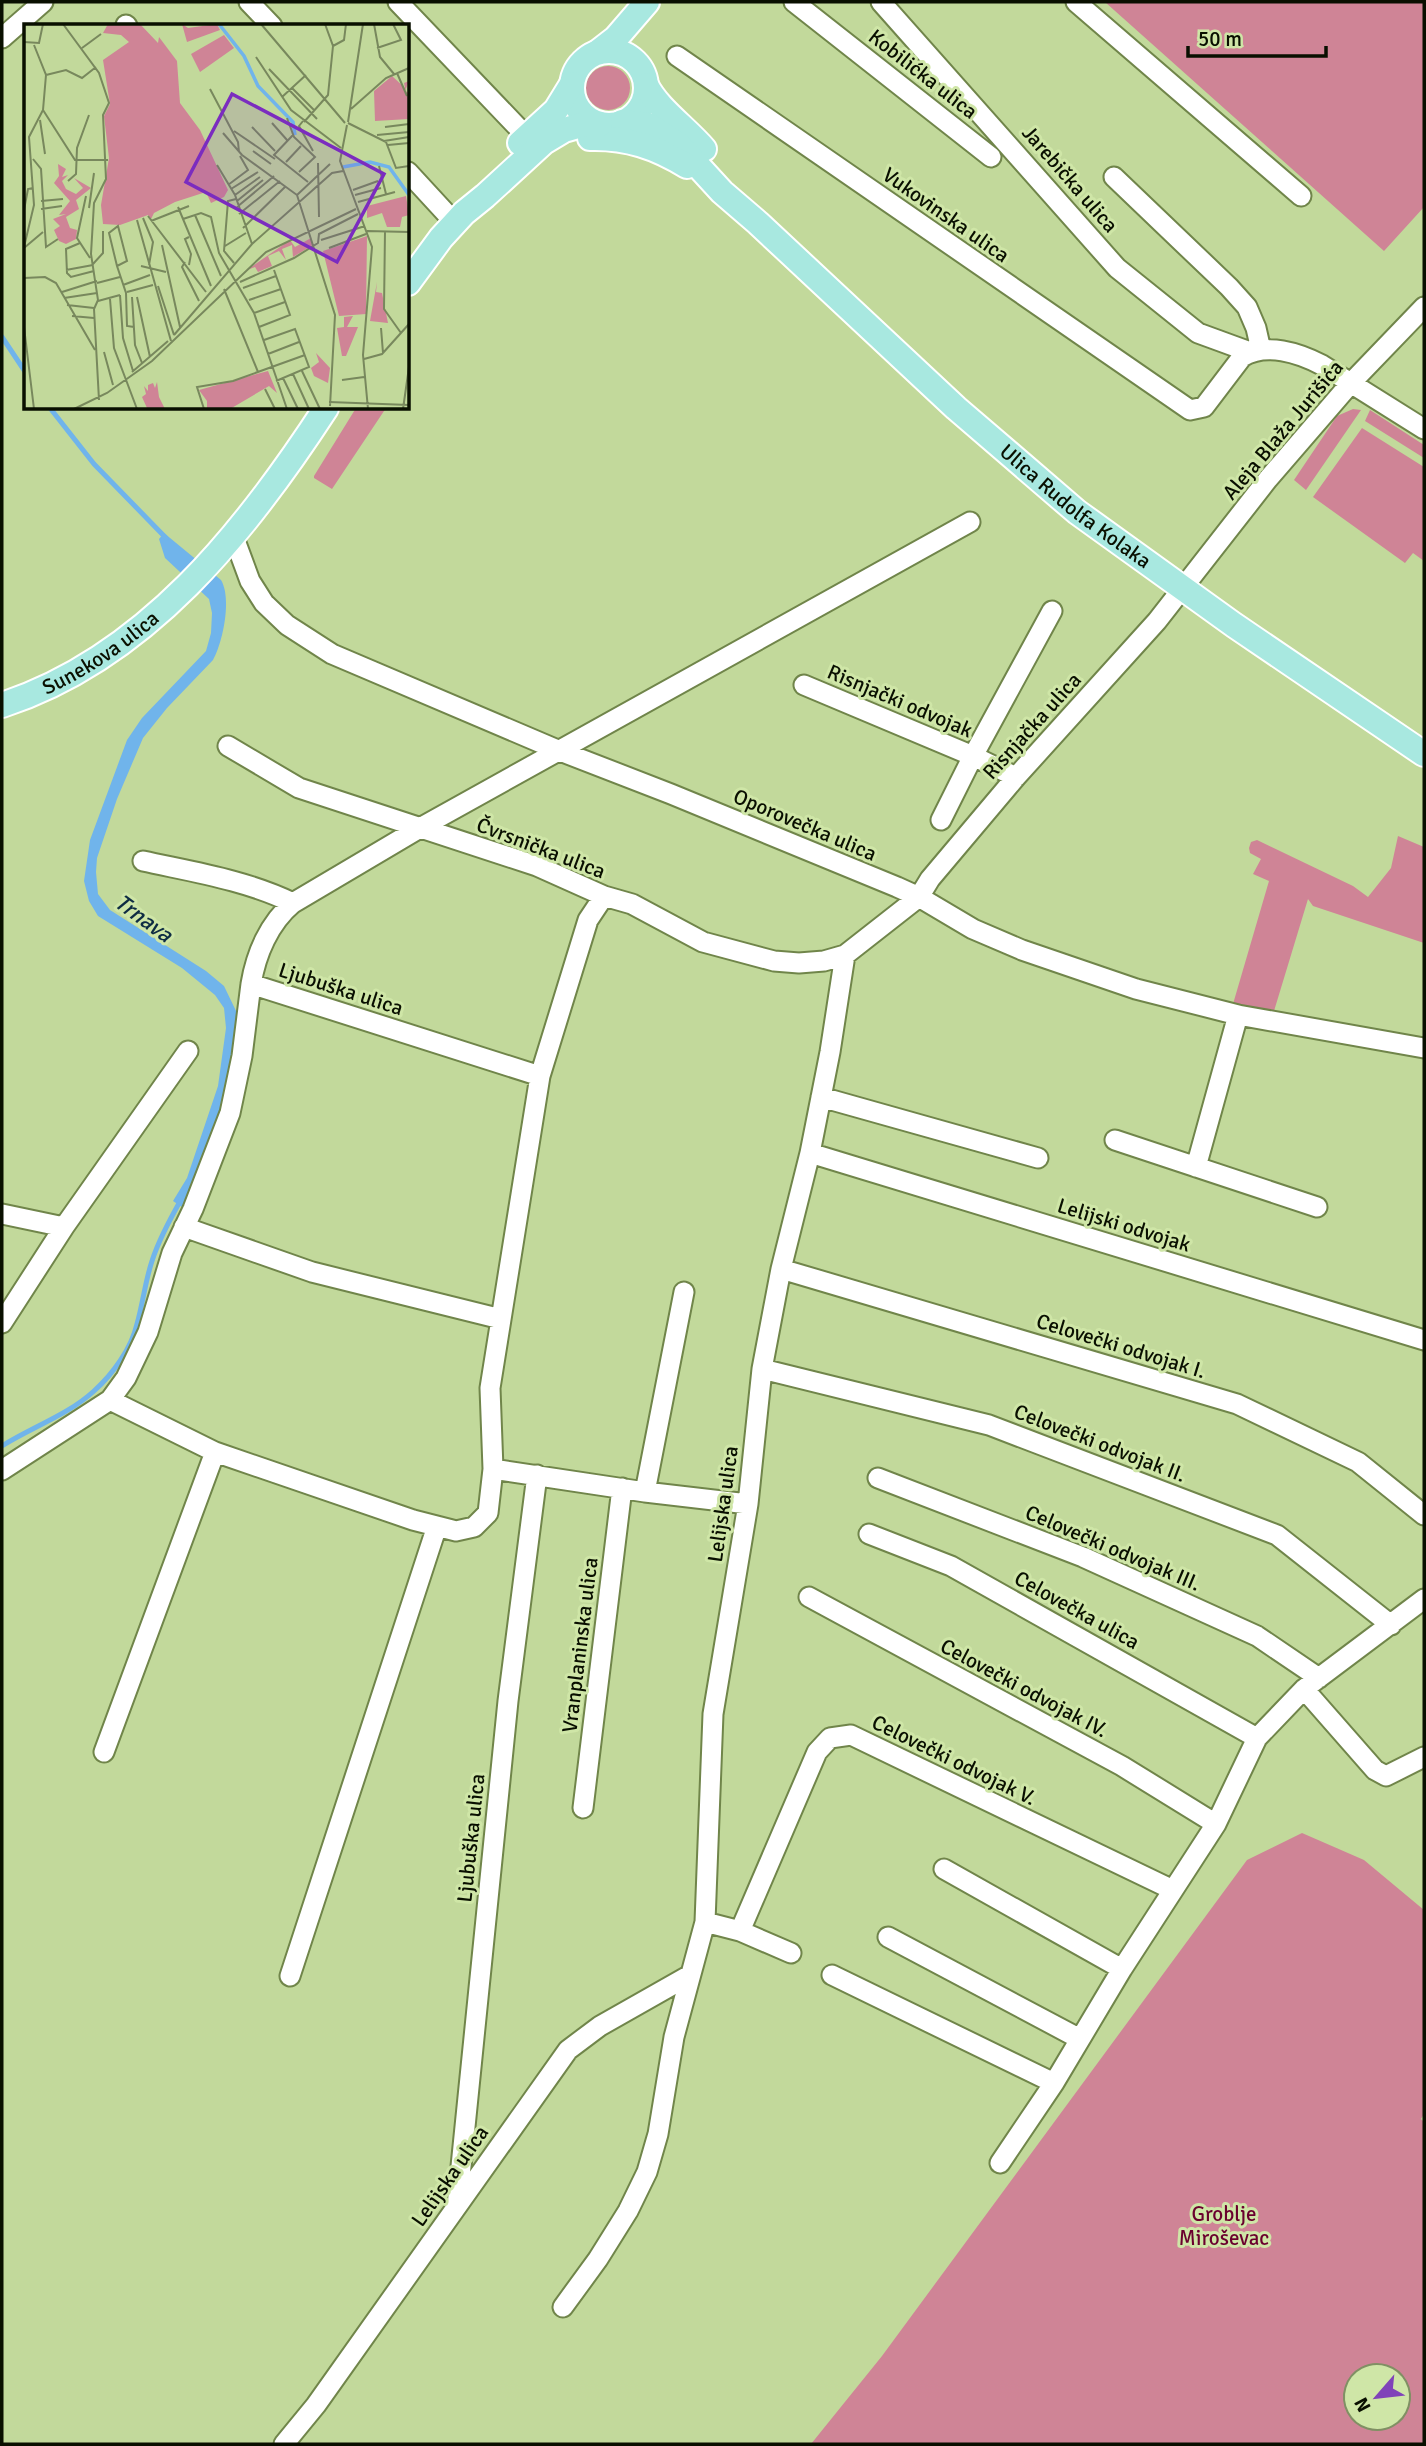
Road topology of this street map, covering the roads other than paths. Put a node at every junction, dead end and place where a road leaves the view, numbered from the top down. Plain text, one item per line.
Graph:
1 (43, 2) edge
2 (249, 2) edge
3 (398, 2) edge
4 (794, 2) edge
5 (881, 2) edge
6 (1076, 2) edge
7 (644, 5) edge
8 (270, 24) edge
9 (2, 38) edge
10 (598, 52) junction
11 (677, 56) dead end
12 (641, 75) junction
13 (572, 83) junction
14 (611, 123) junction
15 (527, 137) junction
16 (991, 157) dead end
17 (518, 167) junction
18 (410, 174) edge
19 (1114, 177) dead end
20 (713, 182) junction
21 (1301, 196) dead end
22 (459, 218) junction
23 (758, 223) junction
24 (410, 280) edge
25 (1424, 307) edge
26 (1256, 351) junction
27 (1350, 384) junction
28 (325, 410) edge
29 (1424, 429) edge
30 (970, 522) dead end
31 (233, 534) junction
32 (1184, 589) junction
33 (1052, 611) dead end
34 (804, 685) dead end
35 (2, 705) edge
36 (228, 746) dead end
37 (559, 751) junction
38 (1424, 754) edge
39 (972, 755) junction
40 (1016, 777) junction
41 (941, 820) dead end
42 (418, 829) junction
43 (143, 860) dead end
44 (604, 896) junction
45 (919, 897) junction
46 (293, 903) junction
47 (845, 955) junction
48 (251, 984) junction
49 (1238, 1015) junction
50 (1424, 1048) edge
51 (188, 1051) dead end
52 (540, 1076) junction
53 (821, 1097) junction
54 (1115, 1140) dead end
55 (810, 1153) junction
56 (1038, 1158) dead end
57 (1196, 1167) junction
58 (1317, 1207) dead end
59 (2, 1214) edge
60 (64, 1227) junction
61 (184, 1227) junction
62 (781, 1269) junction
63 (684, 1292) dead end
64 (501, 1319) junction
65 (2, 1323) edge
66 (1424, 1340) edge
67 (762, 1369) junction
68 (110, 1400) junction
69 (215, 1452) junction
70 (493, 1469) junction
71 (2, 1470) edge
72 (537, 1475) junction
73 (878, 1478) dead end
74 (622, 1488) junction
75 (645, 1492) junction
76 (748, 1504) junction
77 (1424, 1515) edge
78 (437, 1526) junction
79 (869, 1534) dead end
80 (809, 1597) dead end
81 (1424, 1599) edge
82 (1391, 1625) junction
83 (1312, 1684) junction
84 (1257, 1738) junction
85 (103, 1752) dead end
86 (1424, 1757) edge
87 (583, 1808) dead end
88 (1216, 1824) junction
89 (944, 1869) dead end
90 (1173, 1890) junction
91 (705, 1922) junction
92 (740, 1931) junction
93 (888, 1937) dead end
94 (791, 1953) dead end
95 (1122, 1969) junction
96 (690, 1975) junction
97 (832, 1975) dead end
98 (289, 1976) dead end
99 (1080, 2039) junction
100 (1054, 2083) junction
101 (1000, 2163) dead end
102 (457, 2206) junction
103 (563, 2307) dead end
104 (285, 2444) edge

1 - 9 street
2 - 8 street
3 - 15 street
4 - 16 street, Kobilićka ulica
5 - 26 street, Jarebička ulica
6 - 21 street
7 - 10 main road
7 - 12 main road
10 - 12 main road
10 - 13 main road
11 - 26 street, Vukovinska ulica
12 - 14 main road
12 - 23 main road, Ulica Rudolfa Kolaka
13 - 14 main road
13 - 15 main road
14 - 17 main road
14 - 20 main road, Ulica Rudolfa Kolaka
15 - 22 main road
17 - 20 main road
17 - 22 main road
18 - 22 street
19 - 26 street, Jarebička ulica
20 - 23 main road, Ulica Rudolfa Kolaka
22 - 24 main road
23 - 32 main road, Ulica Rudolfa Kolaka
25 - 27 street, Aleja Blaža Jurišića
26 - 27 street, Jarebička ulica
27 - 29 street, Jarebička ulica
27 - 32 street, Aleja Blaža Jurišića
28 - 31 main road, Sunekova ulica
30 - 37 street
31 - 35 main road, Sunekova ulica
31 - 37 street, Oporovečka ulica
32 - 38 main road, Ulica Rudolfa Kolaka
32 - 40 street, Risnjačka ulica
33 - 39 street, Risnjačka ulica
34 - 39 street, Risnjački odvojak
36 - 42 street, Čvrsnička ulica
37 - 42 street
37 - 45 street, Oporovečka ulica
39 - 40 street, Risnjački odvojak
39 - 41 street, Risnjačka ulica
40 - 45 street, Risnjačka ulica
42 - 44 street, Čvrsnička ulica
42 - 46 street
43 - 46 street
44 - 47 street, Čvrsnička ulica
44 - 52 street
45 - 47 street
45 - 49 street, Oporovečka ulica
46 - 48 street
47 - 53 street, Lelijska ulica
48 - 52 street, Ljubuška ulica
48 - 61 street, Ljubuška ulica
49 - 50 street, Oporovečka ulica
49 - 57 street
51 - 60 street
52 - 64 street
53 - 55 street, Lelijska ulica
53 - 56 street
54 - 57 street
55 - 62 street, Lelijska ulica
55 - 66 street, Lelijski odvojak
57 - 58 street
59 - 60 street
60 - 65 street
61 - 64 street
61 - 68 street, Ljubuška ulica
62 - 67 street, Lelijska ulica
62 - 77 street, Celovečki odvojak I.
63 - 75 street
64 - 70 street
67 - 76 street, Lelijska ulica
67 - 82 street, Celovečki odvojak II.
68 - 69 street
68 - 71 street, Ljubuška ulica
69 - 78 street
69 - 85 street
70 - 72 street
70 - 78 street
72 - 74 street
72 - 102 street, Ljubuška ulica
73 - 83 street, Celovečki odvojak III.
74 - 75 street
74 - 87 street, Vranplaninska ulica
75 - 76 street
76 - 91 street, Lelijska ulica
78 - 98 street
79 - 84 street, Celovečka ulica
80 - 88 street, Celovečki odvojak IV.
81 - 82 street
82 - 83 street
83 - 84 street
83 - 86 street, Celovečki odvojak III.
84 - 88 street
88 - 90 street
89 - 95 street
90 - 92 street, Celovečki odvojak V.
90 - 95 street
91 - 92 street
91 - 96 street, Lelijska ulica
92 - 94 street
93 - 99 street
95 - 99 street
96 - 102 street, Lelijska ulica
96 - 103 street, Lelijska ulica
97 - 100 street
99 - 100 street
100 - 101 street
102 - 104 street, Lelijska ulica

